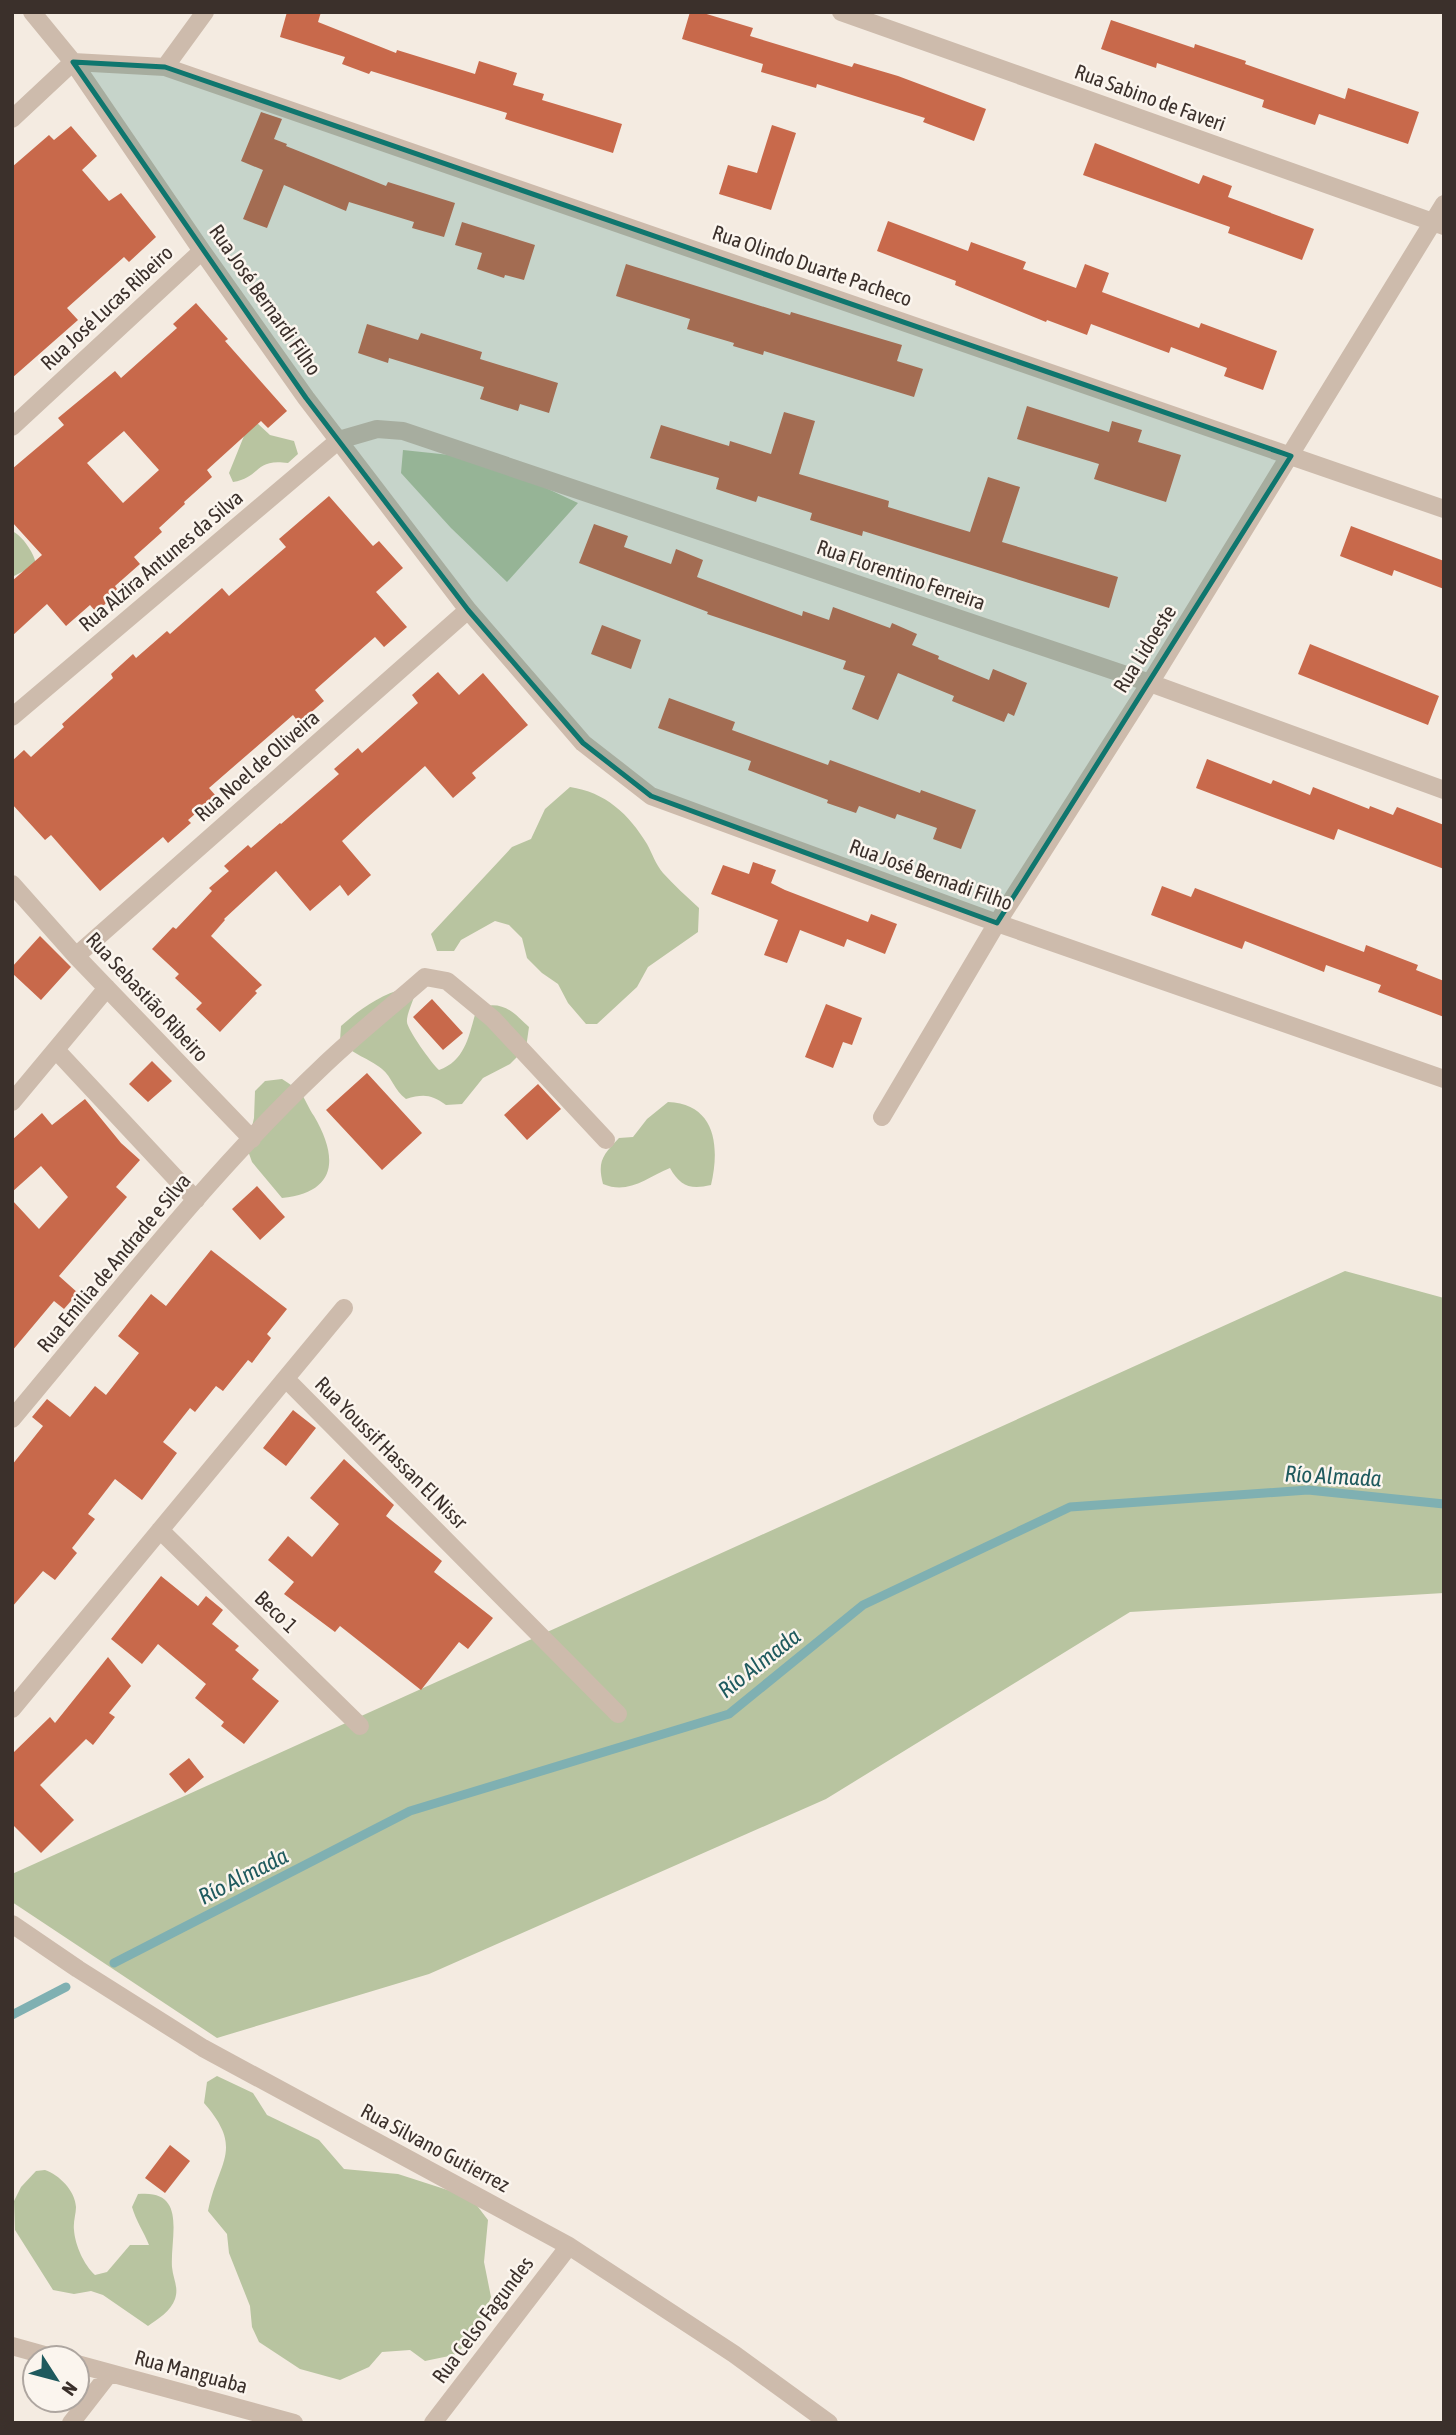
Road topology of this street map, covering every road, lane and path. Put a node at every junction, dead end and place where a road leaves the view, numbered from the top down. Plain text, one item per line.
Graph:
1 (32, 12) edge
2 (205, 12) edge
3 (841, 12) edge
4 (73, 62) junction
5 (165, 67) junction
6 (12, 119) edge
7 (1444, 204) edge
8 (1438, 224) edge
9 (202, 251) junction
10 (12, 427) edge
11 (339, 440) junction
12 (1291, 456) junction
13 (1444, 509) edge
14 (468, 610) junction
15 (1150, 683) junction
16 (12, 717) edge
17 (1444, 790) edge
18 (12, 884) edge
19 (997, 923) junction
20 (76, 956) junction
21 (107, 988) junction
22 (56, 1050) junction
23 (1444, 1079) edge
24 (12, 1102) edge
25 (882, 1117) dead end
26 (252, 1139) junction
27 (606, 1140) dead end
28 (196, 1199) junction
29 (344, 1308) dead end
30 (286, 1380) junction
31 (12, 1419) edge
32 (160, 1531) junction
33 (12, 1709) edge
34 (618, 1714) dead end
35 (360, 1726) dead end
36 (12, 1924) edge
37 (569, 2246) junction
38 (91, 2368) edge
39 (109, 2374) junction
40 (71, 2423) edge
41 (294, 2423) edge
42 (433, 2423) edge
43 (829, 2423) edge

1 - 4 street, Rua José Bernardi Filho
2 - 5 street
3 - 8 street, Rua Sabino de Faveri
4 - 5 street, Rua Olindo Duarte Pacheco
4 - 6 street
4 - 9 street, Rua José Bernardi Filho
5 - 12 street, Rua Olindo Duarte Pacheco
7 - 8 street, Rua Lidoeste
8 - 12 street, Rua Lidoeste
9 - 10 street, Rua José Lucas Ribeiro
9 - 11 street, Rua José Bernardi Filho
11 - 14 street, Rua José Bernardi Filho
11 - 15 street, Rua Florentino Ferreira
11 - 16 street, Rua Alzira Antunes da Silva
12 - 13 street, Rua Olindo Duarte Pacheco
12 - 15 street, Rua Lidoeste
14 - 19 street, Rua José Bernadi Filho
14 - 20 street, Rua Noel de Oliveira
15 - 17 street, Rua Florentino Ferreira
15 - 19 street, Rua Lidoeste
18 - 20 street, Rua Sebastião Ribeiro
19 - 23 street, Rua José Bernadi Filho
19 - 25 street, Rua Lidoeste
20 - 21 street, Rua Sebastião Ribeiro
21 - 22 street
21 - 26 street, Rua Sebastião Ribeiro
22 - 24 street
22 - 28 street
26 - 27 street, Rua Emilia de Andrade e Silva
26 - 28 street, Rua Emilia de Andrade e Silva
28 - 31 street, Rua Emilia de Andrade e Silva
29 - 30 street
30 - 32 street, Rua Youssif Hassan El Nissr
30 - 34 street, Rua Youssif Hassan El Nissr
32 - 33 street, Rua Youssif Hassan El Nissr
32 - 35 street, Beco 1
36 - 37 street, Rua Silvano Gutierrez
37 - 42 street, Rua Celso Fagundes
37 - 43 street, Rua Silvano Gutierrez
38 - 39 street, Rua Manguaba
39 - 40 street
39 - 41 street, Rua Manguaba

